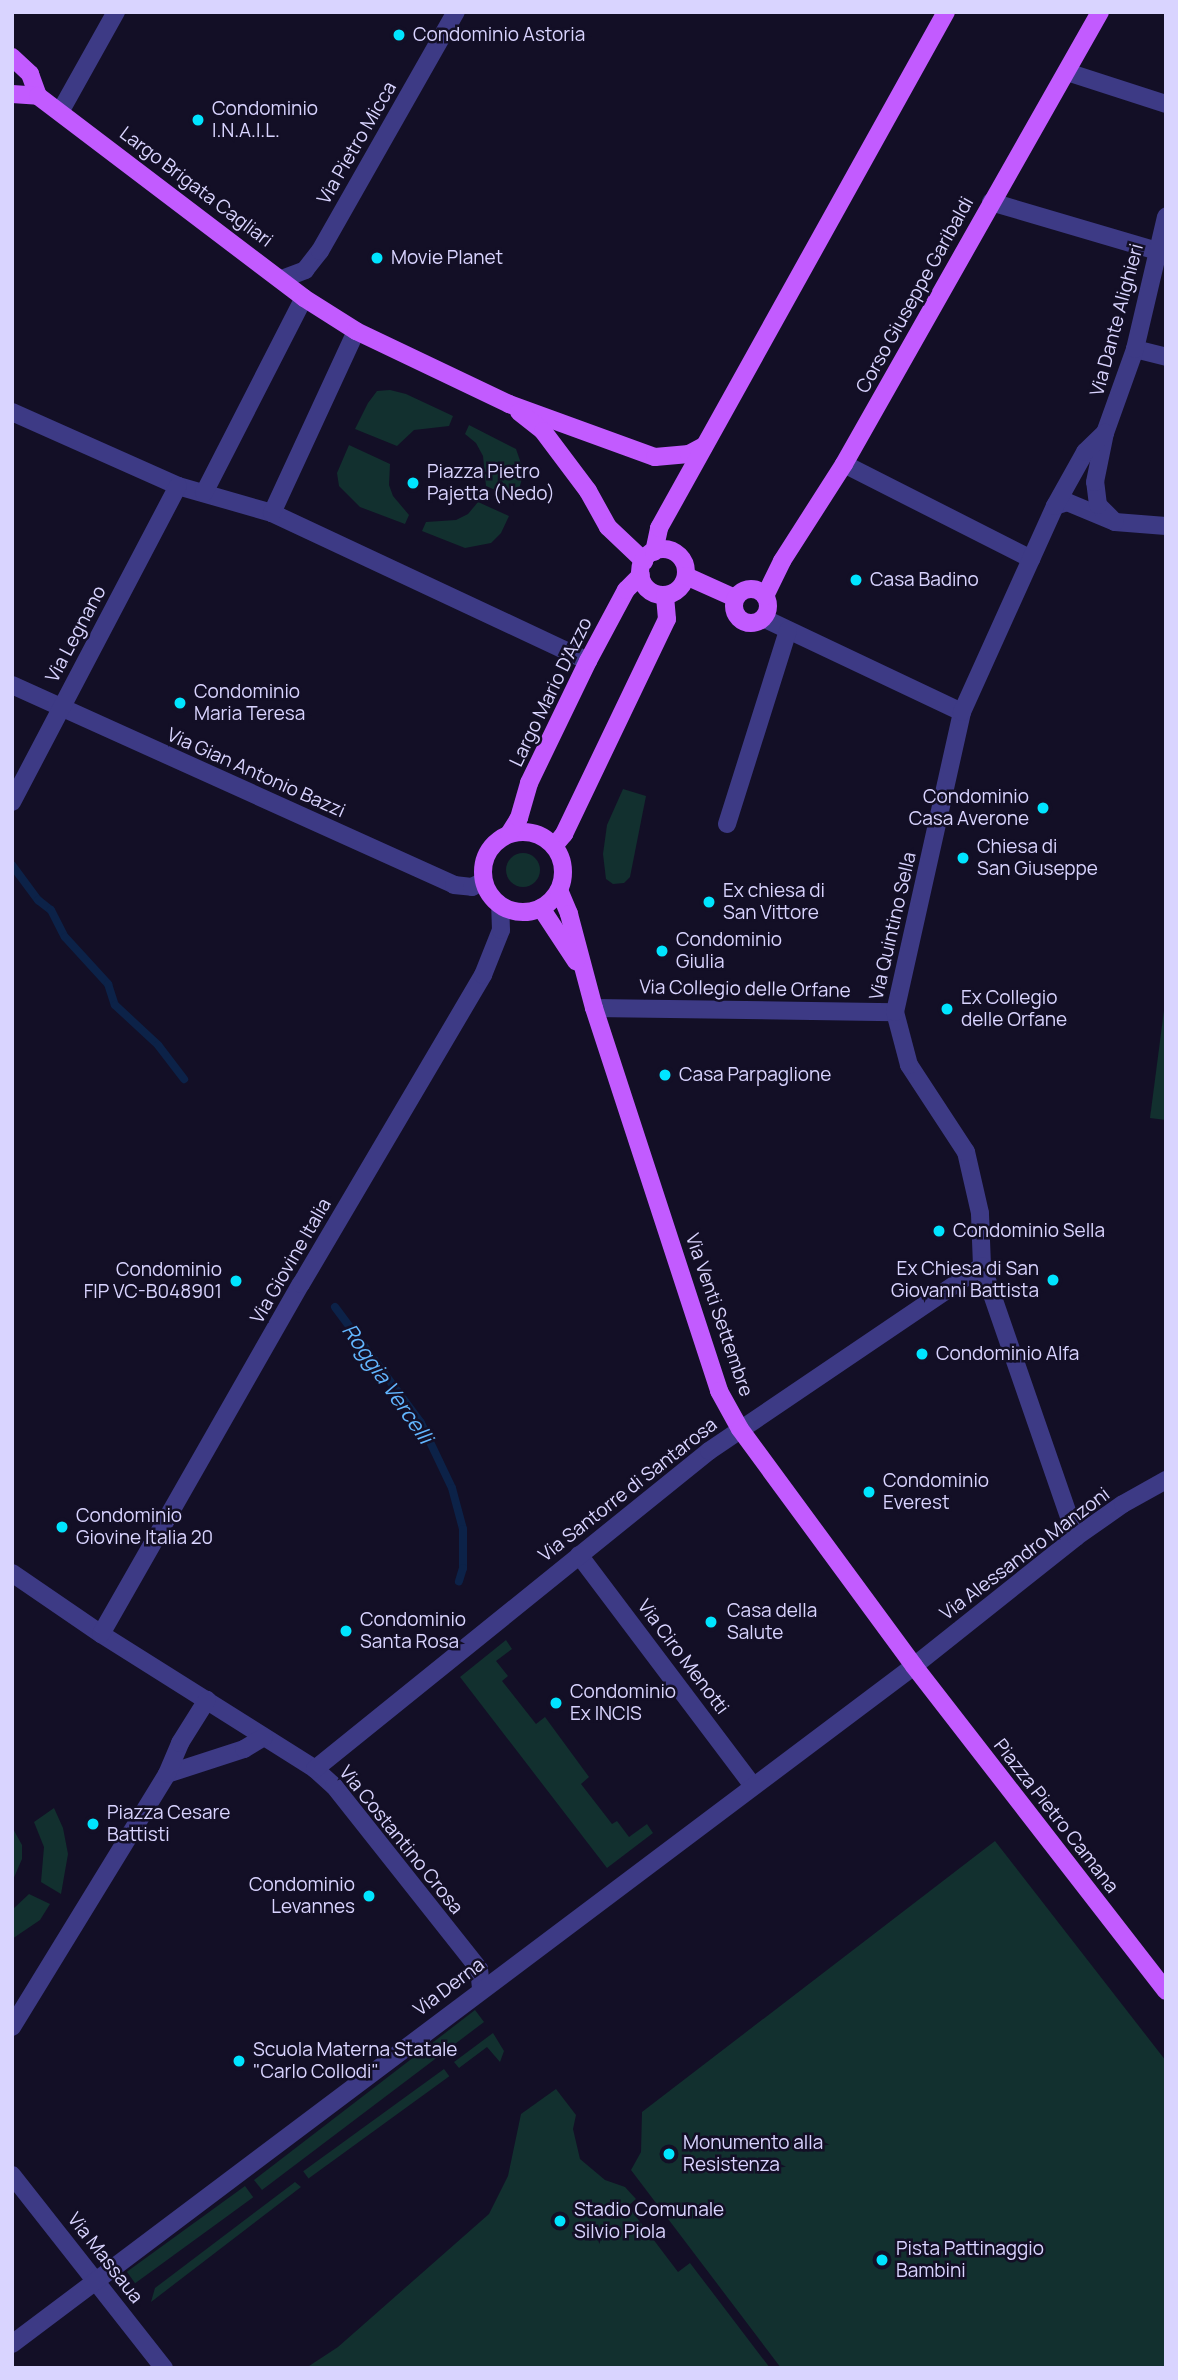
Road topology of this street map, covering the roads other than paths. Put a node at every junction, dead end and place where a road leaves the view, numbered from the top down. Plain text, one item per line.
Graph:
1 (116, 12) edge
2 (456, 12) edge
3 (1100, 12) edge
4 (944, 13) edge
5 (12, 57) edge
6 (1067, 72) junction
7 (12, 94) edge
8 (38, 96) junction
9 (1166, 104) edge
10 (60, 112) junction
11 (991, 202) junction
12 (1166, 217) edge
13 (1160, 261) edge
14 (282, 279) junction
15 (304, 298) junction
16 (356, 331) junction
17 (1135, 349) junction
18 (1166, 357) edge
19 (509, 404) junction
20 (12, 412) edge
21 (1105, 433) junction
22 (704, 446) junction
23 (844, 464) junction
24 (178, 485) junction
25 (204, 493) junction
26 (1055, 506) junction
27 (272, 513) junction
28 (1115, 522) junction
29 (1166, 526) edge
30 (1031, 559) junction
31 (646, 563) junction
32 (686, 576) junction
33 (666, 595) junction
34 (765, 596) junction
35 (735, 598) junction
36 (764, 618) junction
37 (788, 630) junction
38 (588, 662) junction
39 (12, 685) edge
40 (61, 708) junction
41 (962, 712) junction
42 (12, 802) edge
43 (727, 824) dead end
44 (509, 834) junction
45 (554, 846) junction
46 (484, 881) junction
47 (559, 890) junction
48 (500, 905) junction
49 (541, 908) junction
50 (584, 974) junction
51 (594, 1009) junction
52 (895, 1012) junction
53 (982, 1266) junction
54 (740, 1429) junction
55 (1166, 1480) edge
56 (1076, 1537) junction
57 (579, 1555) junction
58 (12, 1573) edge
59 (101, 1634) junction
60 (914, 1666) junction
61 (207, 1700) junction
62 (264, 1737) junction
63 (315, 1769) junction
64 (167, 1774) junction
65 (753, 1786) junction
66 (481, 1989) junction
67 (1166, 1991) edge
68 (12, 2027) edge
69 (12, 2175) edge
70 (95, 2280) junction
71 (12, 2344) edge
72 (164, 2368) edge

1 - 10 street
2 - 14 street, Via Pietro Micca
3 - 6 main road, Corso Giuseppe Garibaldi
4 - 22 main road
5 - 8 main road
6 - 9 street
6 - 11 main road, Corso Giuseppe Garibaldi
7 - 8 main road
8 - 10 main road, Largo Brigata Cagliari
10 - 14 main road, Largo Brigata Cagliari
11 - 13 street
11 - 23 main road, Corso Giuseppe Garibaldi
12 - 13 street, Via Dante Alighieri
13 - 17 street, Via Dante Alighieri
14 - 15 main road, Largo Brigata Cagliari
15 - 16 main road
15 - 25 street
16 - 19 main road
16 - 27 street
17 - 18 street
17 - 21 street, Via Dante Alighieri
19 - 22 main road
19 - 31 main road
20 - 24 street
21 - 26 street, Via Dante Alighieri
21 - 28 street, Via Dante Alighieri
22 - 31 main road
23 - 30 street
23 - 34 main road, Corso Giuseppe Garibaldi
24 - 25 street
24 - 40 street, Via Legnano
25 - 27 street
26 - 28 street
26 - 30 street, Via Dante Alighieri
27 - 38 street
28 - 29 street
30 - 41 street, Via Dante Alighieri
31 - 32 main road
31 - 33 main road
31 - 38 main road, Largo Mario D'Azzo
32 - 33 main road
32 - 35 main road
33 - 45 main road
34 - 35 main road
34 - 36 main road
35 - 36 main road
36 - 37 street
37 - 41 street
37 - 43 street
38 - 44 main road, Largo Mario D'Azzo
39 - 40 street, Via Gian Antonio Bazzi
40 - 42 street, Via Legnano
40 - 46 street, Via Gian Antonio Bazzi
41 - 52 street, Via Quintino Sella
44 - 45 main road
44 - 46 main road, Largo Mario D'Azzo
45 - 47 main road
46 - 48 main road
47 - 49 main road
47 - 50 main road, Via Venti Settembre
48 - 49 main road
48 - 59 street, Via Giovine Italia
49 - 50 main road, Via Venti Settembre
50 - 51 main road, Via Venti Settembre
51 - 52 street, Via Collegio delle Orfane
51 - 54 main road, Via Venti Settembre
52 - 53 street, Via Quintino Sella
53 - 54 street, Via Santorre di Santarosa
53 - 56 street, Via Quintino Sella
54 - 57 street, Via Santorre di Santarosa
54 - 60 main road, Via Venti Settembre
55 - 56 street, Via Alessandro Manzoni
56 - 60 street, Via Alessandro Manzoni
57 - 63 street, Via Santorre di Santarosa
57 - 65 street, Via Ciro Menotti
58 - 59 street
59 - 61 street
60 - 65 street, Via Derna
60 - 67 main road, Piazza Pietro Camana
61 - 62 street
61 - 64 street
62 - 63 street, Via Costantino Crosa
62 - 64 street
63 - 66 street, Via Costantino Crosa
64 - 68 street
65 - 66 street, Via Derna
66 - 70 street, Via Derna
69 - 70 street, Via Massaua
70 - 71 street, Via Derna
70 - 72 street, Via Massaua

